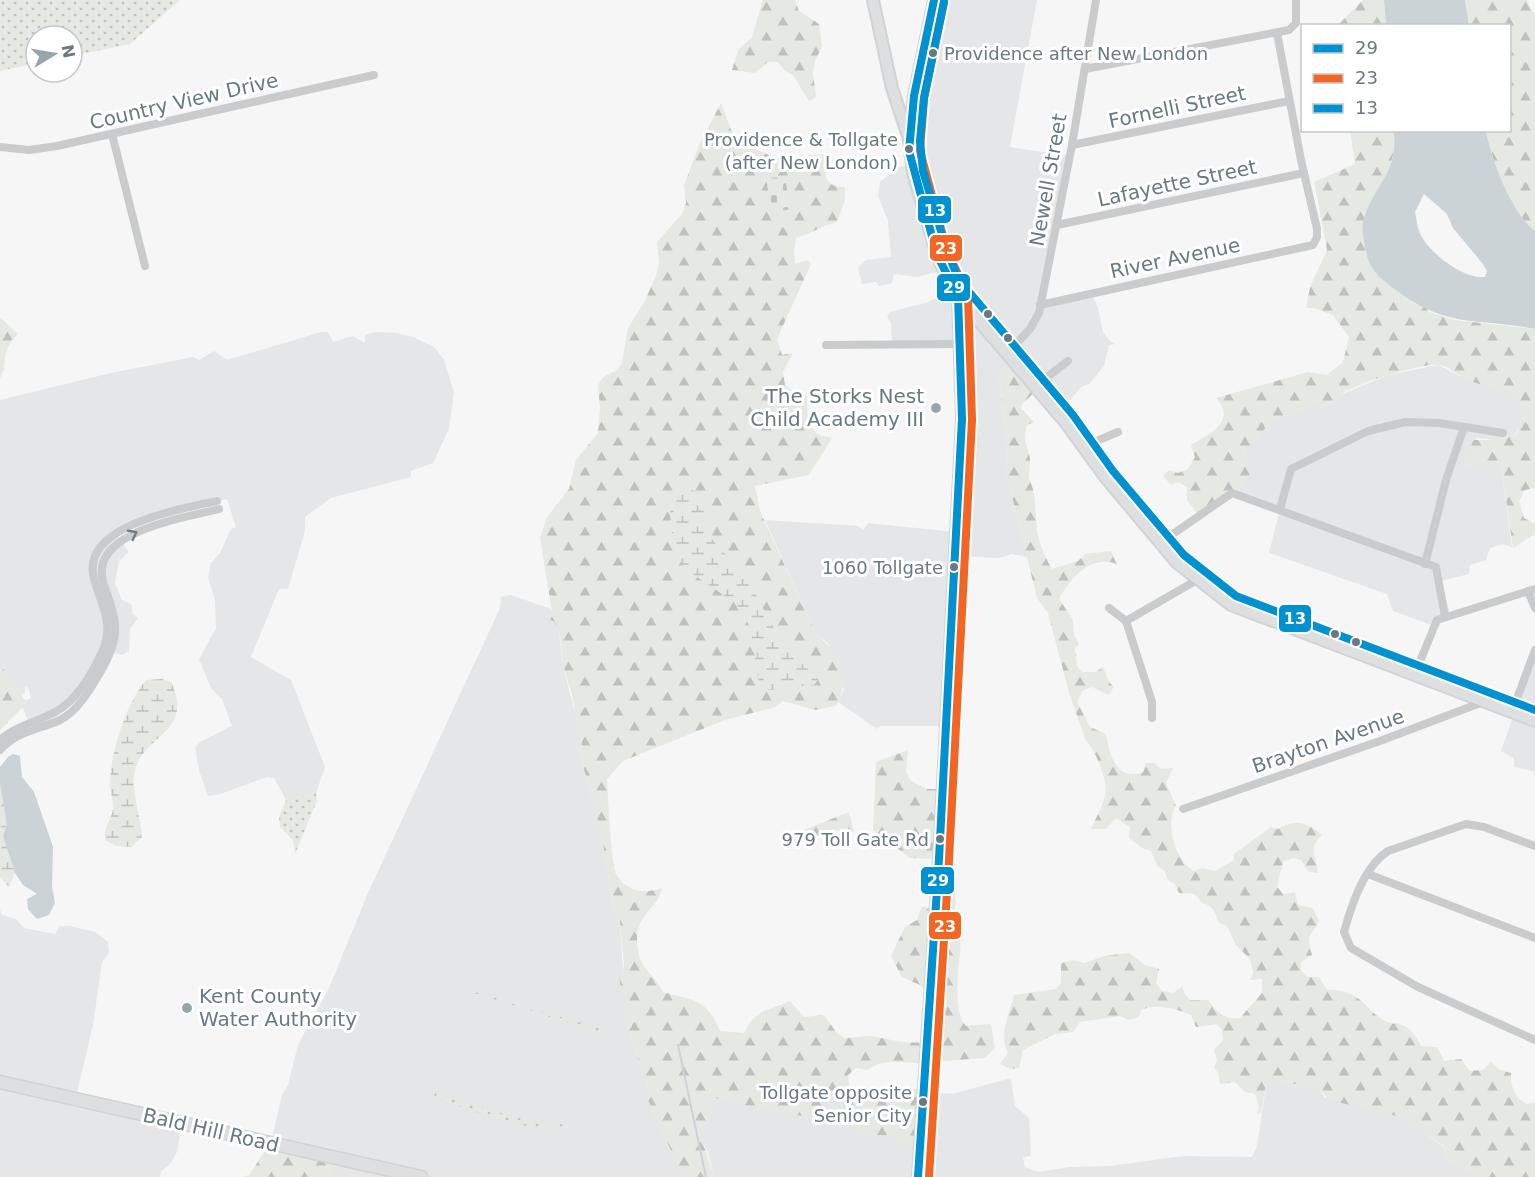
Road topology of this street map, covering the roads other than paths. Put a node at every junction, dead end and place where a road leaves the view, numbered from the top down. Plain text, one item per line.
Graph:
1 (873, 0) edge
2 (934, 0) edge
3 (1096, 0) edge
4 (1296, 0) edge
5 (1276, 33) junction
6 (1085, 69) junction
7 (374, 75) dead end
8 (1289, 101) junction
9 (112, 134) junction
10 (909, 141) junction
11 (1072, 145) junction
12 (0, 147) edge
13 (1304, 173) junction
14 (1057, 225) junction
15 (145, 266) dead end
16 (958, 296) junction
17 (1040, 305) junction
18 (961, 344) junction
19 (826, 345) dead end
20 (1006, 355) junction
21 (1068, 361) dead end
22 (1034, 387) junction
23 (1464, 428) junction
24 (1118, 432) dead end
25 (1503, 433) dead end
26 (1082, 447) junction
27 (1280, 509) junction
28 (1160, 543) junction
29 (1425, 564) junction
30 (1197, 580) junction
31 (1532, 590) edge
32 (1109, 608) dead end
33 (1535, 608) edge
34 (1445, 617) junction
35 (1126, 621) junction
36 (1535, 650) edge
37 (1413, 676) junction
38 (1483, 702) junction
39 (1512, 712) junction
40 (1152, 718) dead end
41 (1535, 721) edge
42 (0, 740) edge
43 (0, 750) edge
44 (1182, 809) dead end
45 (1535, 846) edge
46 (1368, 874) junction
47 (1535, 938) edge
48 (1535, 1040) edge
49 (0, 1082) edge
50 (421, 1177) edge
51 (918, 1177) edge

1 - 10 main road
2 - 10 main road
3 - 6 street, Newell Street
4 - 5 street
5 - 6 street
5 - 8 street
6 - 11 street, Newell Street
7 - 9 street, Country View Drive
8 - 11 street, Fornelli Street
8 - 13 street
9 - 12 street, Country View Drive
9 - 15 street
10 - 16 main road
11 - 14 street, Newell Street
13 - 14 street, Lafayette Street
13 - 17 street, River Avenue
14 - 17 street, Newell Street
16 - 18 main road
16 - 20 main road
17 - 20 street, Newell Street
18 - 19 street
18 - 51 main road
20 - 22 main road
21 - 22 street
22 - 26 main road
23 - 25 street
23 - 27 street
23 - 29 street
24 - 26 street
26 - 28 main road
27 - 28 street
27 - 29 street
28 - 30 main road
29 - 34 street
30 - 35 street
30 - 37 main road
31 - 33 street
31 - 34 street
32 - 35 street
34 - 37 street
35 - 40 street
36 - 39 street
37 - 38 main road
38 - 39 main road
38 - 44 street, Brayton Avenue
39 - 41 main road
43 -> 42 street
45 - 46 street
46 - 47 street
46 - 48 street
49 - 50 main road, Bald Hill Road

